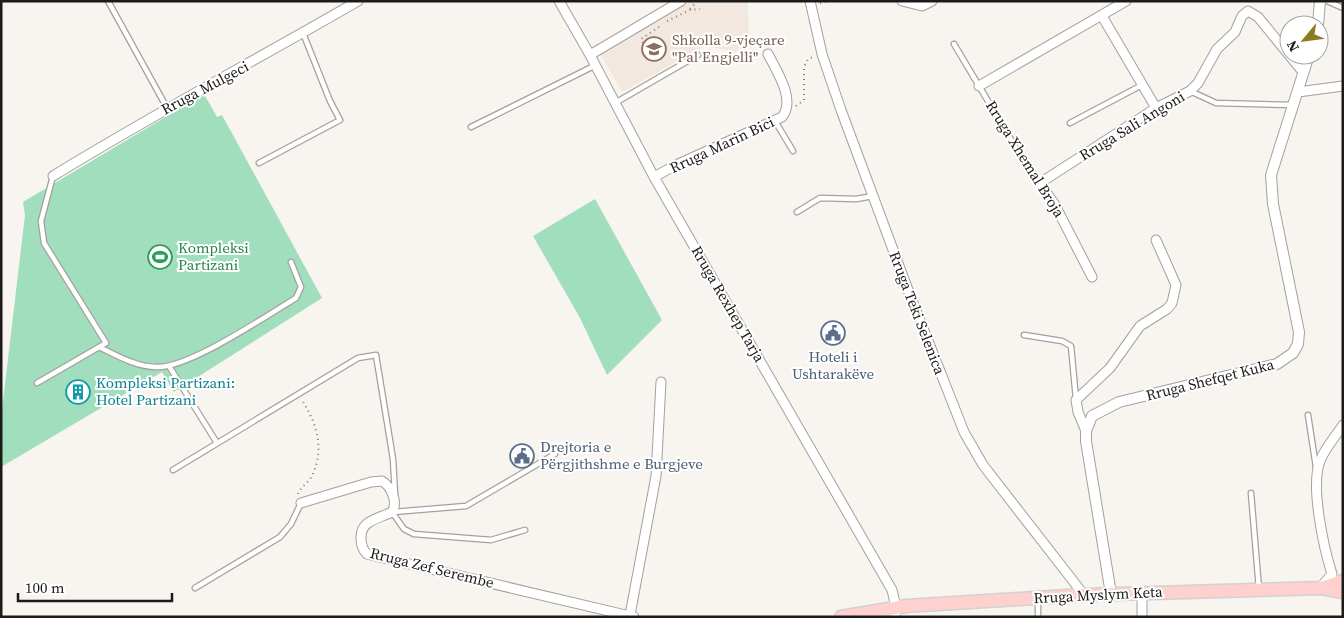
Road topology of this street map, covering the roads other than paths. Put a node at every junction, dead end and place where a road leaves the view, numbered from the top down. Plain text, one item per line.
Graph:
1 (108, 1) edge
2 (358, 1) edge
3 (559, 1) edge
4 (681, 1) edge
5 (810, 1) edge
6 (902, 1) edge
7 (932, 1) edge
8 (1126, 1) edge
9 (1320, 1) edge
10 (1327, 1) edge
11 (1109, 5) edge
12 (1343, 8) edge
13 (1319, 15) edge
14 (1102, 16) junction
15 (303, 33) junction
16 (1279, 43) edge
17 (954, 44) dead end
18 (768, 54) dead end
19 (590, 55) junction
20 (698, 55) dead end
21 (596, 65) junction
22 (1297, 65) edge
23 (1305, 65) edge
24 (1303, 72) junction
25 (1143, 85) junction
26 (979, 86) junction
27 (1343, 86) edge
28 (1190, 91) junction
29 (1298, 92) junction
30 (615, 103) junction
31 (1293, 106) junction
32 (167, 108) junction
33 (1156, 108) junction
34 (775, 121) junction
35 (1070, 123) dead end
36 (471, 127) dead end
37 (793, 151) dead end
38 (259, 163) dead end
39 (53, 176) joint
40 (654, 177) junction
41 (1040, 183) junction
42 (873, 196) junction
43 (797, 212) dead end
44 (1156, 240) dead end
45 (291, 262) dead end
46 (1092, 277) dead end
47 (1024, 335) dead end
48 (99, 346) junction
49 (170, 366) junction
50 (661, 382) dead end
51 (37, 383) dead end
52 (1076, 400) junction
53 (1308, 415) dead end
54 (1343, 426) edge
55 (1086, 431) junction
56 (217, 443) junction
57 (555, 454) dead end
58 (173, 470) dead end
59 (1317, 473) junction
60 (1251, 493) dead end
61 (301, 504) joint
62 (393, 508) junction
63 (525, 530) dead end
64 (1343, 582) edge
65 (194, 588) dead end
66 (1321, 588) junction
67 (1259, 590) junction
68 (1142, 592) junction
69 (1343, 592) edge
70 (1111, 594) junction
71 (1084, 595) junction
72 (1038, 598) junction
73 (895, 612) edge
74 (632, 616) edge
75 (841, 617) edge
76 (1038, 617) edge
77 (1142, 617) edge

1 - 32 lane
2 - 15 street, Rruga Mulgeci
3 - 19 street, Rruga Rexhep Tarja
4 - 19 street
5 - 42 street, Rruga Teki Selenica
6 - 7 street
8 - 11 street
9 - 13 street
10 - 12 lane
11 - 14 street
14 - 25 street
14 - 26 street
15 - 32 street, Rruga Mulgeci
15 - 38 lane
16 - 28 street, Rruga Sali Angoni
17 - 26 lane, Rruga Xhemal Broja
18 - 34 street, Rruga Marin Bici
19 - 21 street, Rruga Rexhep Tarja
20 - 30 lane
21 - 30 street, Rruga Rexhep Tarja
21 - 36 lane
22 - 24 street
23 - 24 street, Rruga Shefqet Kuka
24 - 29 street, Rruga Shefqet Kuka
25 - 33 street
25 - 35 lane
26 - 41 lane, Rruga Xhemal Broja
27 - 29 street
28 - 31 lane
28 - 33 street, Rruga Sali Angoni
29 - 31 street, Rruga Shefqet Kuka
30 - 40 street, Rruga Rexhep Tarja
31 - 55 street, Rruga Shefqet Kuka
32 - 39 street, Rruga Mulgeci
33 - 41 street, Rruga Sali Angoni
34 - 37 lane
34 - 40 street, Rruga Marin Bici
39 - 48 lane
40 - 73 street, Rruga Rexhep Tarja
41 - 46 street, Rruga Xhemal Broja
42 - 43 lane
42 - 71 street, Rruga Teki Selenica
44 - 52 street
45 - 49 lane
47 - 52 lane
48 - 49 lane
48 - 51 lane
49 - 56 lane
50 - 74 street
52 - 55 street
53 - 59 lane
54 - 59 street
55 - 70 street
56 - 58 lane
56 - 62 lane
57 - 62 lane
59 - 66 street
60 - 67 lane
61 - 62 street
61 - 65 lane
62 - 63 lane
62 - 74 street, Rruga Zef Serembe
64 - 66 main road
66 - 67 main road, Rruga Myslym Keta
66 - 69 main road
67 - 68 main road, Rruga Myslym Keta
68 - 70 main road, Rruga Myslym Keta
68 - 77 street
70 - 71 main road, Rruga Myslym Keta
71 - 72 main road, Rruga Myslym Keta
72 - 73 main road, Rruga Myslym Keta
72 - 76 lane
73 - 75 main road, Rruga Myslym Keta

